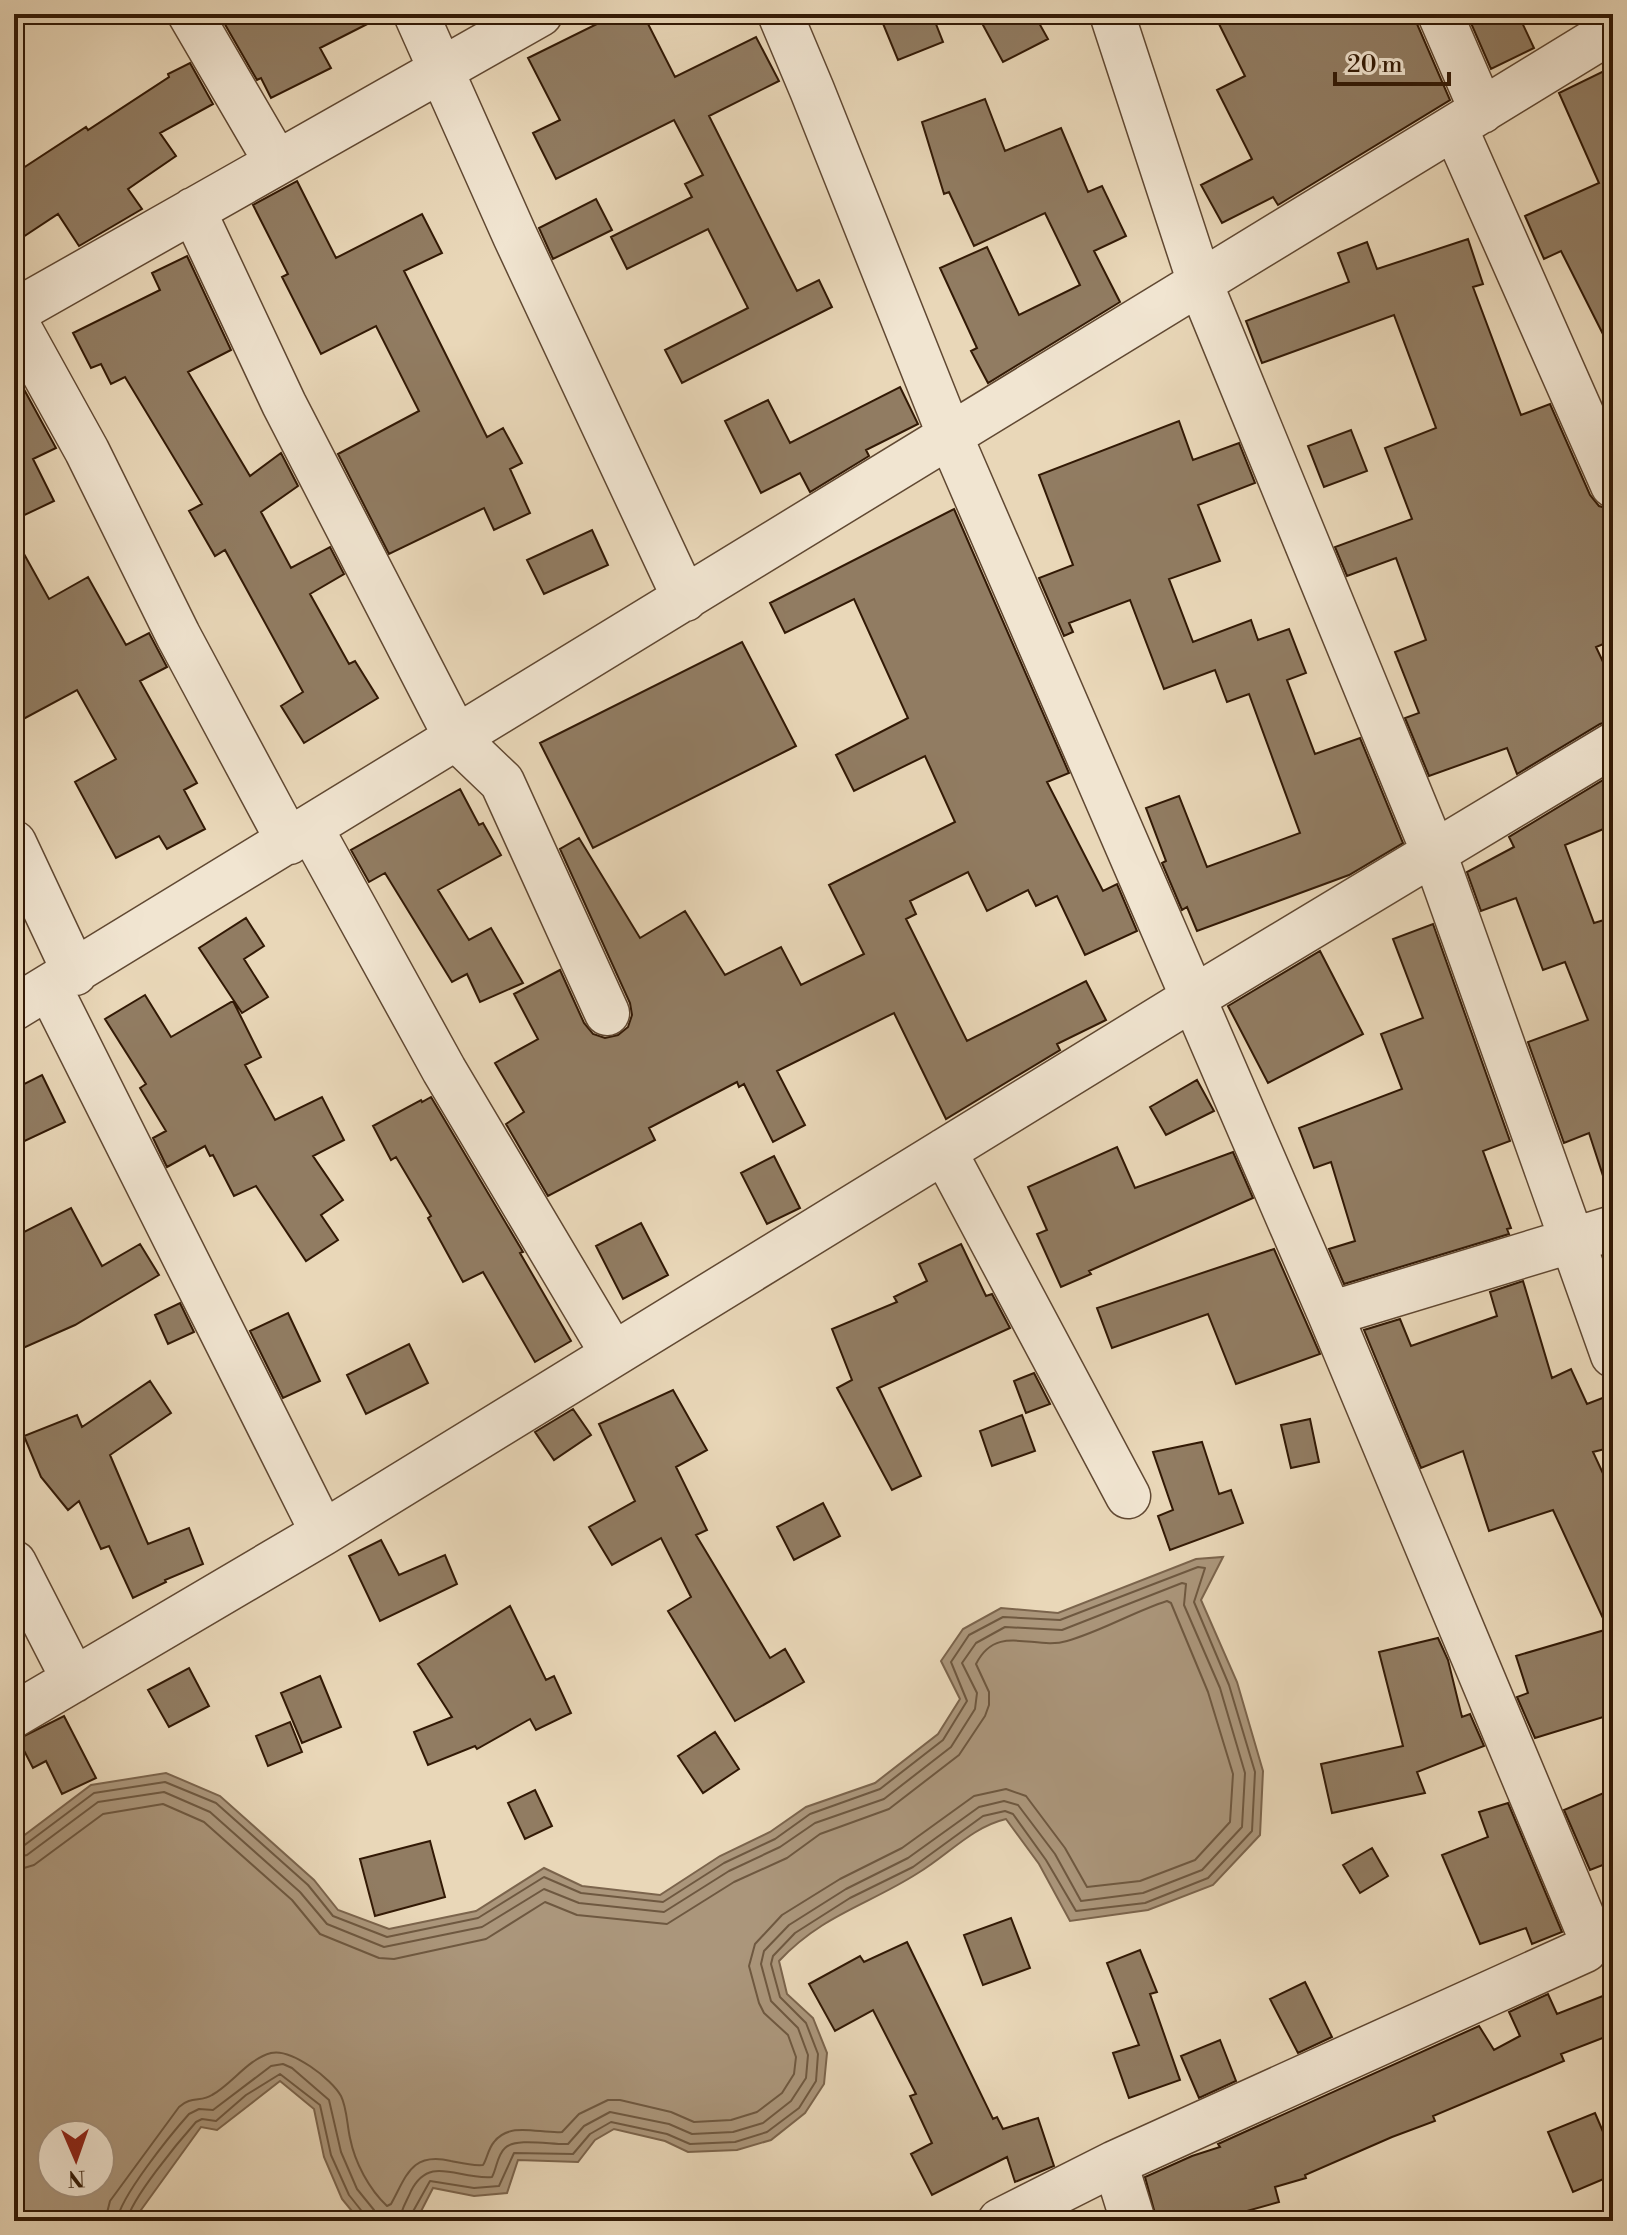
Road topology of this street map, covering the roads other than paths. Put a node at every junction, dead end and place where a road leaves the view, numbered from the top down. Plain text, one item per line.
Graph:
1 (190, 14) edge
2 (416, 14) edge
3 (540, 14) edge
4 (780, 14) edge
5 (1112, 14) edge
6 (1440, 14) edge
7 (1613, 30) edge
8 (441, 70) junction
9 (1468, 120) junction
10 (277, 163) junction
11 (193, 210) junction
12 (1200, 283) junction
13 (14, 312) edge
14 (14, 319) edge
15 (950, 436) junction
16 (1613, 485) edge
17 (685, 599) junction
18 (457, 739) junction
19 (1613, 745) edge
20 (300, 835) junction
21 (14, 843) edge
22 (1434, 853) junction
23 (46, 989) edge
24 (1193, 998) junction
25 (607, 1013) dead end
26 (944, 1151) junction
27 (1613, 1228) edge
28 (1572, 1241) junction
29 (1330, 1314) junction
30 (613, 1354) junction
31 (1613, 1355) edge
32 (1128, 1496) dead end
33 (323, 1533) junction
34 (14, 1563) edge
35 (74, 1680) junction
36 (14, 1715) edge
37 (1115, 2163) junction
38 (1000, 2221) edge
39 (1133, 2221) edge

1 - 10 street
2 - 8 street
3 - 8 street
4 - 15 street
5 - 12 street
6 - 9 street
7 - 9 street
8 - 10 street
8 - 17 street
9 - 12 street
9 - 16 street
10 - 11 street
11 - 13 street
11 - 18 street
12 - 15 street
12 - 22 street
14 - 20 street
15 - 17 street
15 - 24 street
17 - 18 street
18 - 20 street
18 - 25 street
19 - 22 street
20 - 23 street
20 - 30 street
21 - 23 street
22 - 24 street
22 - 28 street
23 - 33 street
24 - 26 street
24 - 29 street
26 - 30 street
26 - 32 street
27 - 28 street
28 - 29 street
28 - 31 street
29 - 37 street
30 - 33 street
33 - 35 street
34 - 35 street
35 - 36 street
37 - 38 street
37 - 39 street

